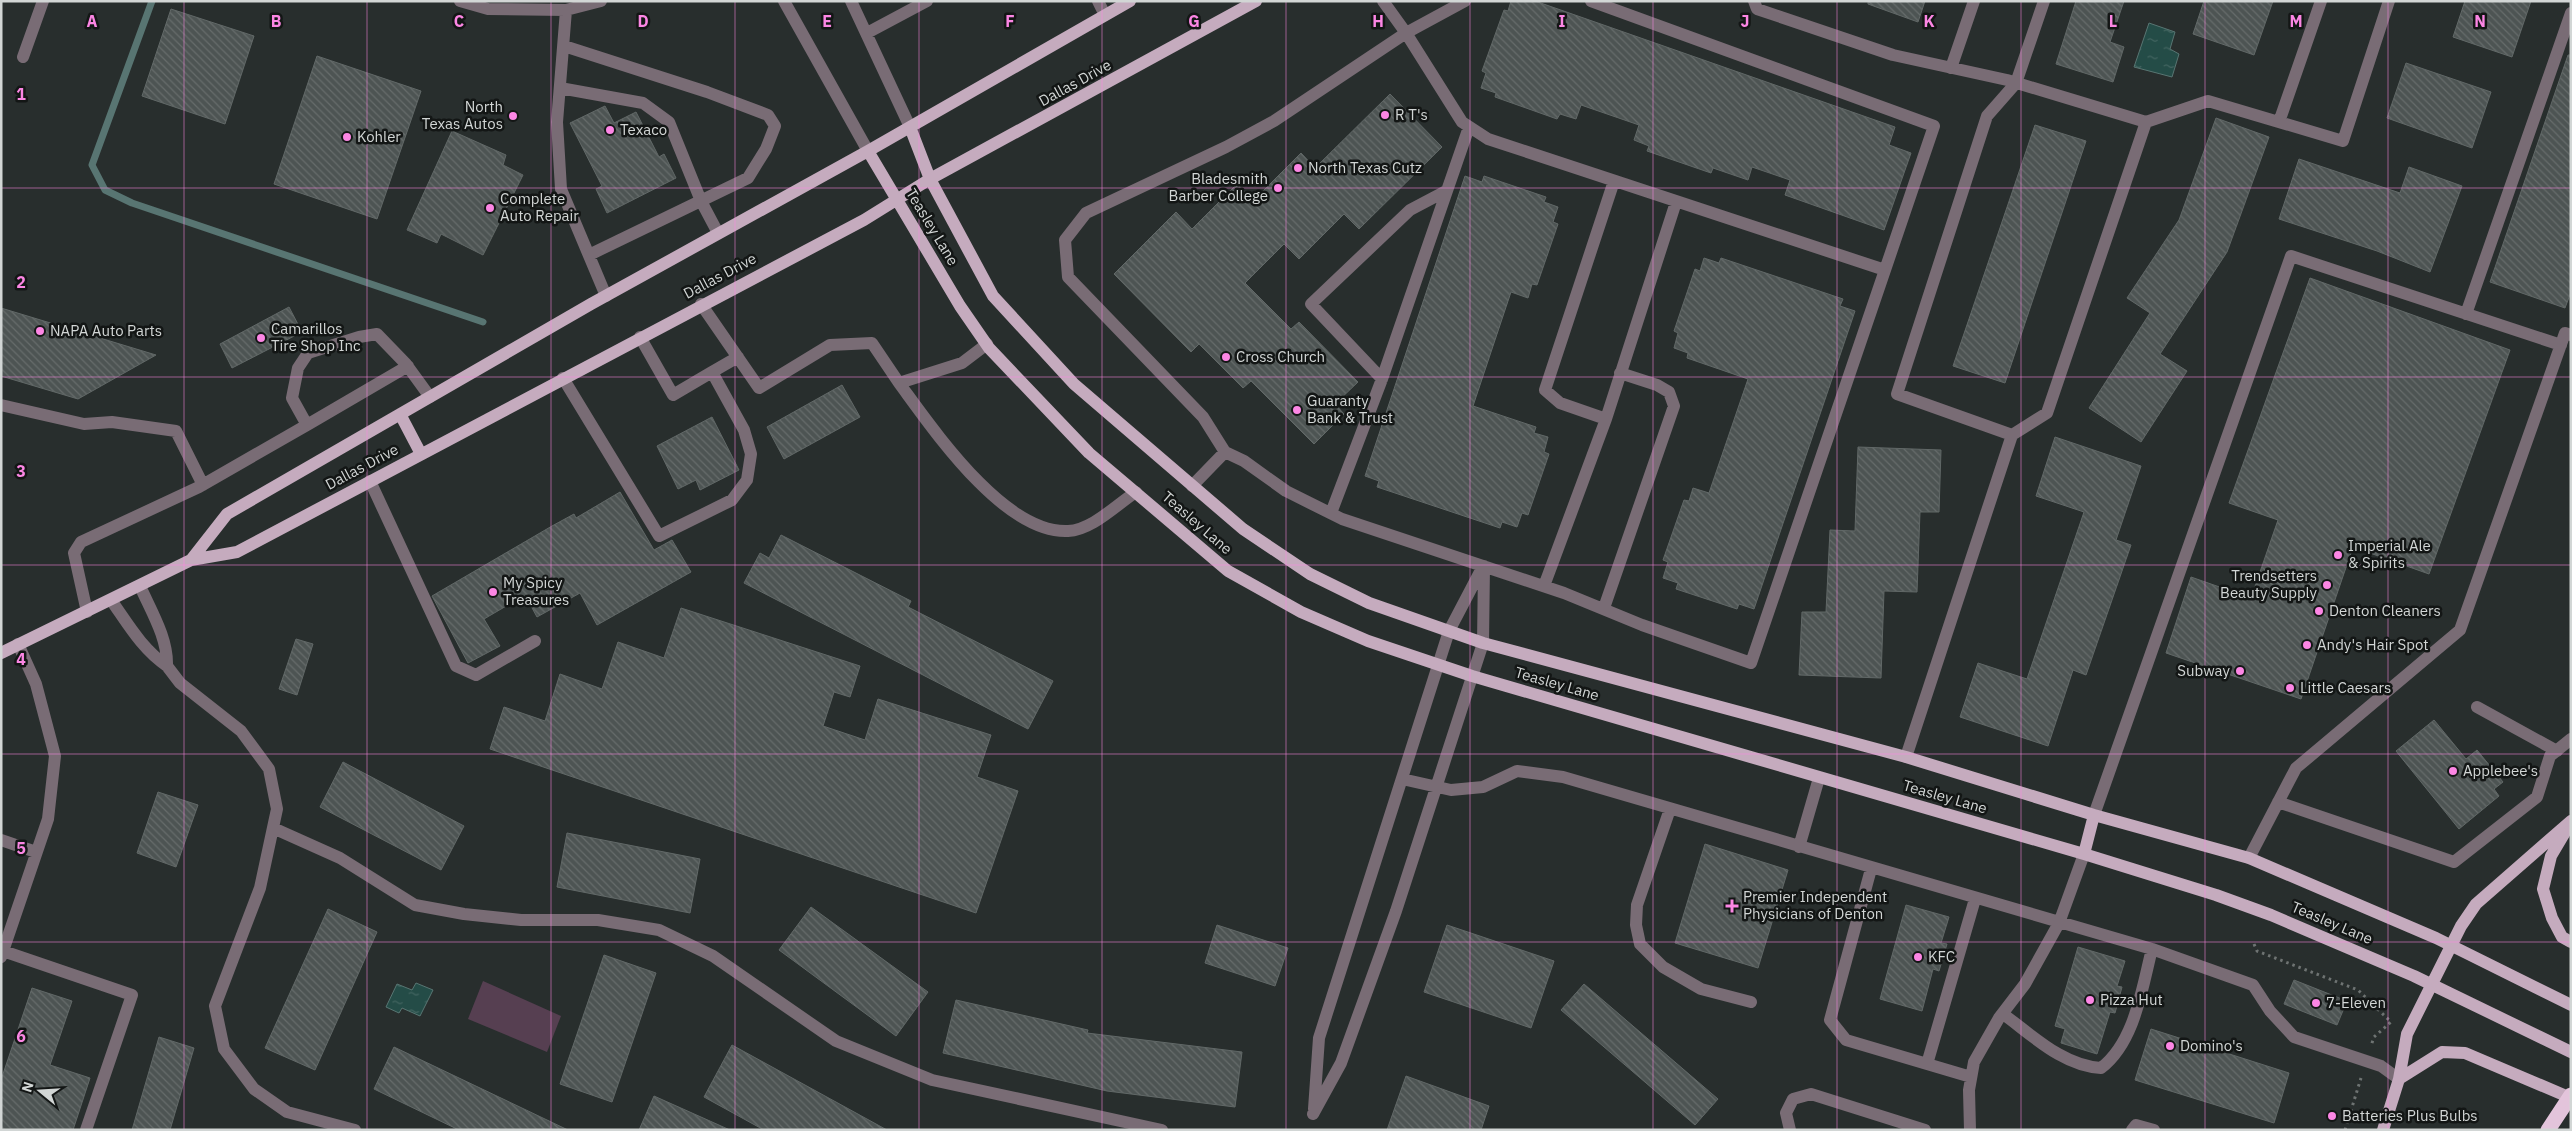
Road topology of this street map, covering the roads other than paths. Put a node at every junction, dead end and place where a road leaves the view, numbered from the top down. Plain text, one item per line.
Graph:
1 (43, 1) edge
2 (460, 1) edge
3 (601, 1) edge
4 (784, 1) edge
5 (851, 1) edge
6 (1098, 1) edge
7 (1130, 1) edge
8 (1256, 1) edge
9 (1383, 1) edge
10 (1465, 1) edge
11 (1591, 1) edge
12 (1754, 1) edge
13 (1974, 1) edge
14 (2044, 1) edge
15 (2322, 1) edge
16 (2390, 1) edge
17 (919, 3) edge
18 (566, 10) junction
19 (2571, 13) edge
20 (1105, 15) junction
21 (868, 33) junction
22 (1406, 33) junction
23 (564, 46) junction
24 (23, 57) dead end
25 (1952, 68) junction
26 (2016, 83) junction
27 (560, 88) junction
28 (2146, 122) junction
29 (2279, 122) junction
30 (910, 126) junction
31 (1469, 127) junction
32 (868, 152) junction
33 (930, 179) junction
34 (1614, 181) junction
35 (1446, 191) junction
36 (896, 199) junction
37 (701, 201) junction
38 (1676, 202) junction
39 (718, 233) junction
40 (589, 255) junction
41 (1884, 270) junction
42 (606, 296) junction
43 (701, 304) junction
44 (2466, 314) junction
45 (2571, 335) edge
46 (640, 336) junction
47 (987, 344) junction
48 (2560, 345) junction
49 (738, 357) junction
50 (408, 366) junction
51 (712, 372) junction
52 (1620, 373) junction
53 (563, 378) junction
54 (1382, 379) junction
55 (900, 383) junction
56 (430, 397) junction
57 (1, 405) edge
58 (400, 414) junction
59 (1606, 419) junction
60 (307, 425) junction
61 (2012, 435) junction
62 (1225, 452) junction
63 (421, 454) junction
64 (370, 481) junction
65 (203, 485) junction
66 (1192, 486) junction
67 (1136, 492) junction
68 (1331, 514) junction
69 (191, 560) junction
70 (1484, 566) junction
71 (140, 586) junction
72 (1544, 586) junction
73 (111, 600) junction
74 (1604, 608) junction
75 (87, 612) junction
76 (1449, 631) junction
77 (535, 641) dead end
78 (18, 644) junction
79 (1483, 644) junction
80 (1, 653) edge
81 (1439, 664) junction
82 (167, 666) junction
83 (1472, 676) junction
84 (2476, 707) dead end
85 (2571, 739) edge
86 (2557, 750) junction
87 (1906, 757) junction
88 (1819, 778) junction
89 (1402, 779) junction
90 (1436, 788) junction
91 (2278, 802) junction
92 (1670, 809) junction
93 (2094, 815) junction
94 (2571, 822) edge
95 (273, 828) junction
96 (1, 840) edge
97 (1799, 847) junction
98 (36, 852) junction
99 (2084, 854) junction
100 (2249, 858) junction
101 (1871, 868) junction
102 (1975, 899) junction
103 (2059, 923) junction
104 (2571, 942) edge
105 (2451, 947) junction
106 (2152, 949) junction
107 (2, 954) edge
108 (2433, 985) junction
109 (1751, 1002) dead end
110 (2571, 1005) edge
111 (2003, 1014) junction
112 (2571, 1052) edge
113 (1927, 1064) junction
114 (1971, 1077) junction
115 (2398, 1079) junction
116 (2571, 1097) edge
117 (86, 1130) edge
118 (355, 1130) edge
119 (1162, 1130) edge
120 (1790, 1130) edge
121 (1925, 1130) edge
122 (1970, 1130) edge
123 (2132, 1130) edge
124 (2154, 1130) edge
125 (2383, 1130) edge
126 (2548, 1130) edge

1 - 24 street
2 - 18 street
3 - 18 street
4 - 32 street, Teasley Lane
5 - 21 street, Teasley Lane
6 - 20 street
7 - 20 main road, Dallas Drive
8 - 33 main road, Dallas Drive
9 - 22 street
10 - 22 street
11 - 41 street
12 - 25 street
13 - 25 street
14 - 26 street
15 - 29 street
16 - 29 street
17 - 21 street
18 - 23 street
19 - 44 street
20 - 30 main road, Dallas Drive
21 - 30 street, Teasley Lane
22 - 31 street
22 - 62 street
23 - 27 street
23 - 37 street
25 - 26 street
26 - 28 street
26 - 61 street
27 - 37 street
27 - 40 street
28 - 29 street
28 - 61 street
30 - 32 main road, Dallas Drive
30 - 33 main road, Teasley Lane
31 - 34 street
31 - 35 street
32 - 36 main road, Teasley Lane
32 - 39 main road, Dallas Drive
33 - 36 main road, Dallas Drive
33 - 66 main road, Teasley Lane
34 - 38 street
34 - 59 street
35 - 54 street
35 - 54 street
36 - 43 main road, Dallas Drive
36 - 47 main road, Teasley Lane
37 - 39 street
37 - 40 street
38 - 41 street
38 - 52 street
39 - 42 main road, Dallas Drive
40 - 42 street
41 - 74 street
42 - 56 main road, Dallas Drive
43 - 46 main road, Dallas Drive
43 - 49 street
44 - 48 street
44 - 93 street
45 - 48 street
46 - 51 street
46 - 53 main road, Dallas Drive
47 - 55 street
47 - 67 main road, Teasley Lane
48 - 91 street
49 - 51 street
49 - 55 street
50 - 56 street
50 - 60 street
50 - 60 street
51 - 53 street
52 - 59 street
52 - 74 street
53 - 63 main road, Dallas Drive
54 - 68 street
55 - 67 street
56 - 58 main road, Dallas Drive
57 - 65 street
58 - 63 main road
58 - 69 main road, Dallas Drive
59 - 72 street
60 - 65 street
61 - 87 street
62 - 66 street
62 - 68 street
63 - 64 main road, Dallas Drive
64 - 69 main road, Dallas Drive
64 - 77 street
65 - 75 street
66 - 76 main road, Teasley Lane
67 - 81 main road, Teasley Lane
68 - 70 street
69 - 71 main road, Dallas Drive
70 - 72 street
70 - 76 street
70 - 79 street
71 - 73 main road, Dallas Drive
71 - 82 street
72 - 74 street
73 - 75 main road, Dallas Drive
73 - 82 street
75 - 78 main road, Dallas Drive
76 - 79 main road, Teasley Lane
76 - 81 street
78 - 80 main road, Dallas Drive
78 - 98 street
79 - 83 street
79 - 87 main road, Teasley Lane
81 - 83 main road, Teasley Lane
81 - 89 street
82 - 95 street
83 - 88 main road, Teasley Lane
83 - 90 street
84 - 86 street
85 - 86 street
86 - 91 street
87 - 93 main road, Teasley Lane
88 - 97 street
88 - 99 main road, Teasley Lane
89 - 90 street
89 - 90 street
90 - 92 street
91 - 100 street
92 - 97 street
92 - 109 street
93 - 99 main road
93 - 100 main road, Teasley Lane
94 - 104 main road
94 - 105 main road
95 - 118 street
95 - 119 street
96 - 98 street
97 - 101 street
98 - 107 street
99 - 103 street
99 - 108 main road, Teasley Lane
100 - 105 main road, Teasley Lane
101 - 102 street
101 - 113 street
102 - 103 street
102 - 113 street
103 - 106 street
103 - 111 street
105 - 108 main road
105 - 110 main road, Teasley Lane
106 - 111 street
106 - 115 street
107 - 117 street
108 - 112 main road, Teasley Lane
108 - 115 main road
111 - 114 street
113 - 114 street
114 - 122 street
115 - 116 main road
115 - 125 main road
116 - 126 highway, bridge
120 - 121 street
123 - 124 street

